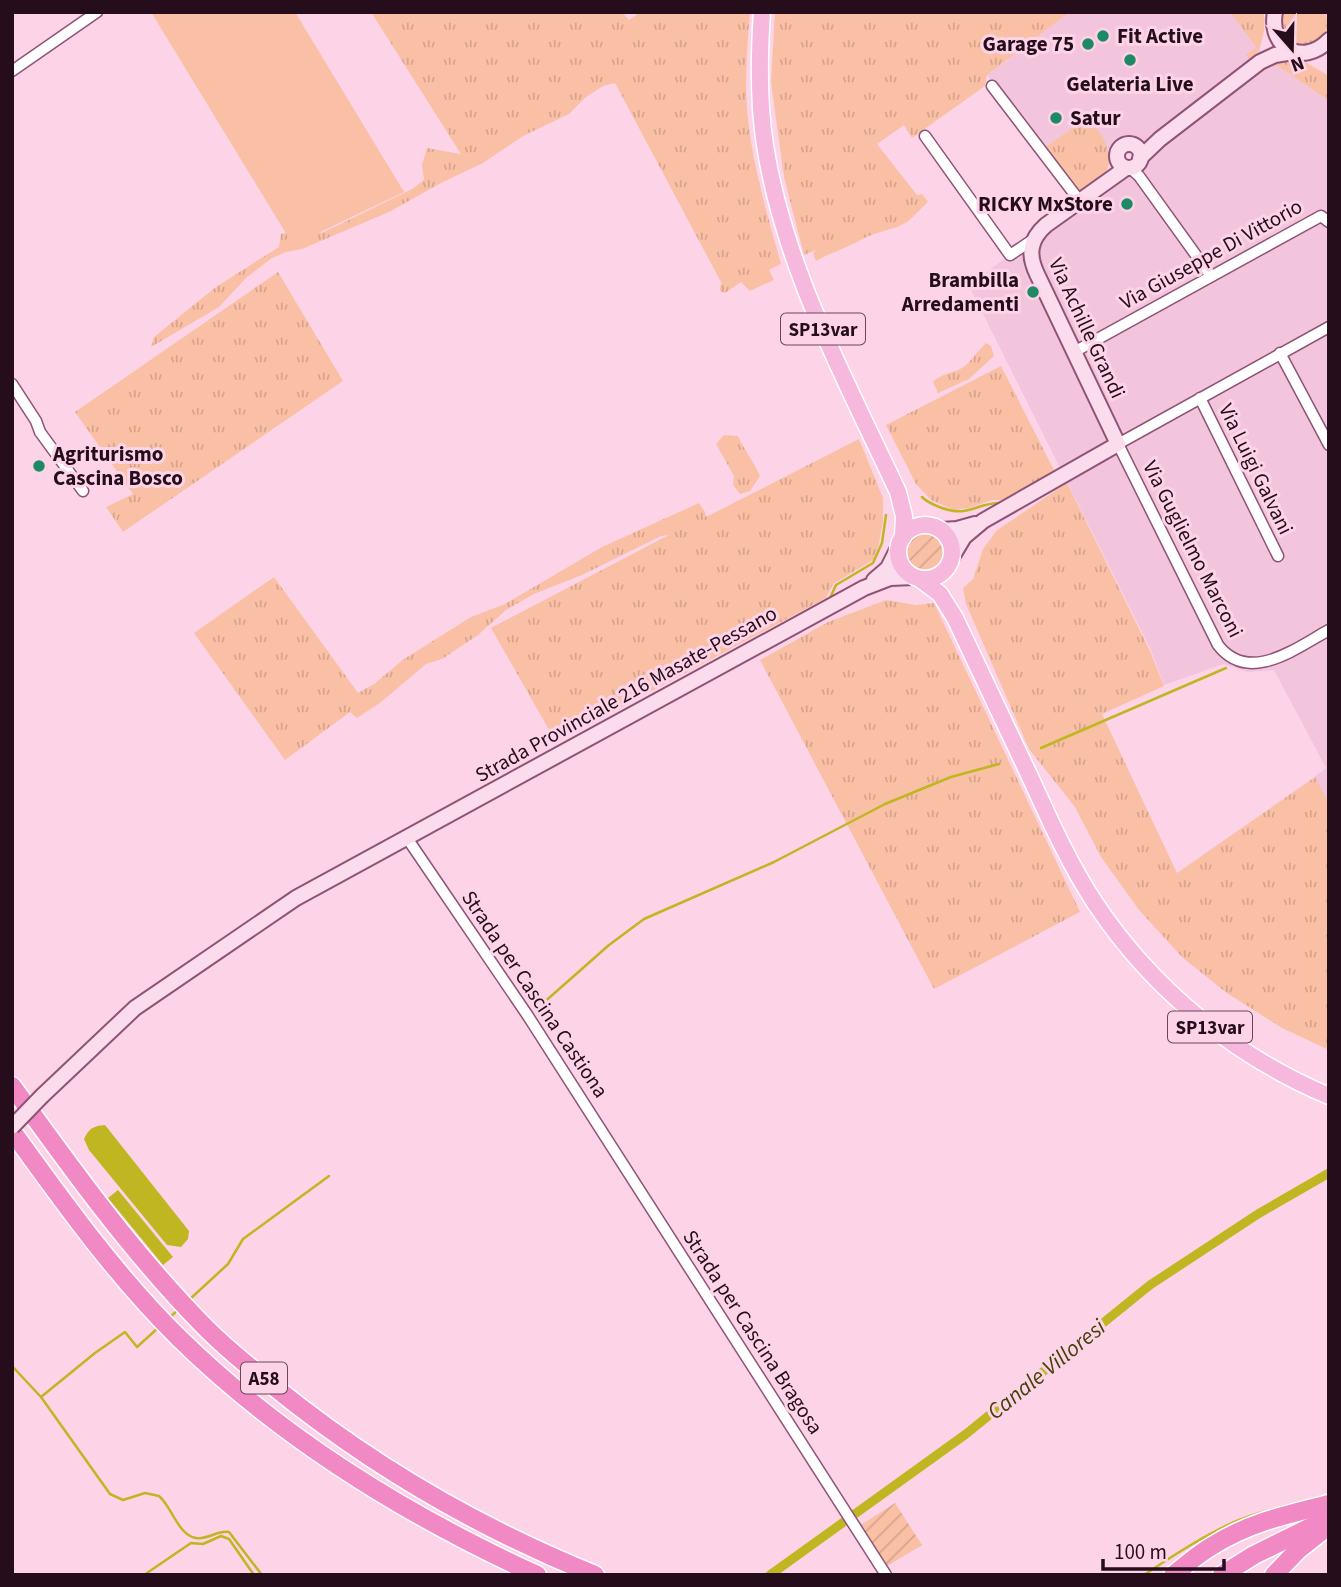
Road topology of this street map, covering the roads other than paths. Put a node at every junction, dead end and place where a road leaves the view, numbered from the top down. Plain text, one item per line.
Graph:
1 (97, 12) edge
2 (762, 12) edge
3 (1274, 12) edge
4 (1274, 32) junction
5 (1329, 40) edge
6 (1293, 52) junction
7 (1322, 53) edge
8 (1260, 62) junction
9 (12, 71) edge
10 (992, 86) dead end
11 (925, 136) dead end
12 (1132, 162) junction
13 (1079, 200) junction
14 (1329, 222) edge
15 (1034, 239) junction
16 (1211, 276) junction
17 (1329, 327) edge
18 (1074, 352) junction
19 (1280, 353) junction
20 (12, 384) edge
21 (1200, 398) junction
22 (1118, 444) junction
23 (1329, 445) edge
24 (83, 491) dead end
25 (898, 492) junction
26 (983, 521) junction
27 (937, 528) junction
28 (901, 541) junction
29 (1278, 556) dead end
30 (951, 561) junction
31 (917, 578) junction
32 (864, 587) junction
33 (955, 618) junction
34 (1329, 630) edge
35 (407, 838) junction
36 (12, 1086) edge
37 (1329, 1096) edge
38 (12, 1129) edge
39 (629, 1172) joint
40 (1328, 1517) edge
41 (537, 1575) edge
42 (595, 1575) edge
43 (886, 1575) edge
44 (1173, 1575) edge
45 (1222, 1575) edge
46 (1274, 1575) edge

1 - 9 street
2 - 25 main road, SP13var
3 - 4 main road
4 - 6 main road
4 - 8 main road
5 - 7 main road
6 - 7 main road
6 - 8 main road
8 - 12 main road
10 - 13 street
11 - 15 street
12 - 13 main road, Via Achille Grandi
12 - 16 street
13 - 15 main road, Via Achille Grandi
14 - 16 street, Via Giuseppe Di Vittorio
15 - 18 main road, Via Achille Grandi
16 - 18 street, Via Giuseppe Di Vittorio
17 - 19 street
18 - 22 main road, Via Achille Grandi
19 - 21 street
19 - 23 street
20 - 24 street
21 - 22 street
21 - 29 street, Via Luigi Galvani
22 - 26 main road
22 - 34 street, Via Guglielmo Marconi
25 - 27 main road, SP13var
25 - 28 main road, SP13var
26 - 27 main road
26 - 30 main road
27 - 28 main road
27 - 30 main road, SP13var
28 - 31 main road, SP13var
28 - 32 main road
30 - 31 main road
30 - 33 main road, SP13var
31 - 32 main road
31 - 33 main road, SP13var
32 - 35 main road, Strada Provinciale 216 Masate-Pessano
33 - 37 main road, SP13var
35 - 38 main road, Strada Provinciale 216 Masate-Pessano, bridge
35 - 39 street, Strada per Cascina Castiona
36 - 42 highway, A58
38 - 41 highway, A58
39 - 43 street, Strada per Cascina Bragosa
40 - 44 highway
40 - 45 highway
40 - 46 highway

